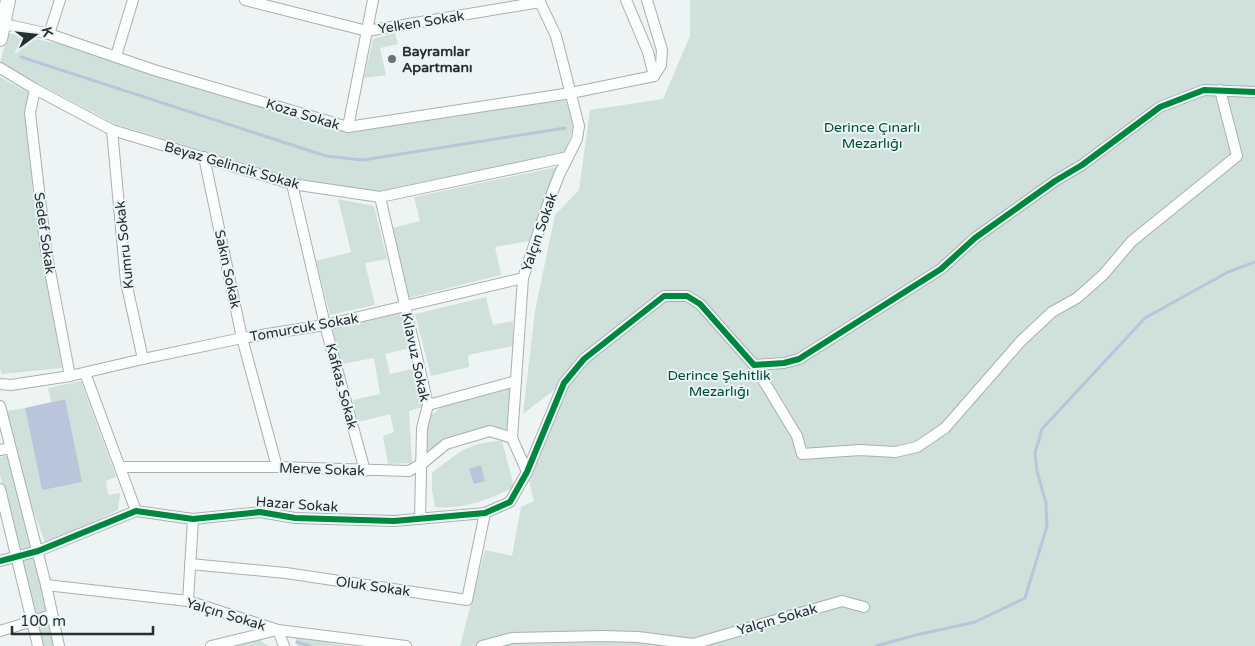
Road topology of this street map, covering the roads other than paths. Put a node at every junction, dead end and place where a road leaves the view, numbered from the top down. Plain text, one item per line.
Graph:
1 (8, 0) edge
2 (60, 0) edge
3 (133, 0) edge
4 (245, 0) edge
5 (373, 0) edge
6 (626, 0) edge
7 (647, 0) edge
8 (539, 1) edge
9 (274, 4) edge
10 (2, 24) edge
11 (367, 31) junction
12 (48, 34) junction
13 (0, 39) edge
14 (116, 56) junction
15 (0, 68) edge
16 (654, 76) junction
17 (34, 89) junction
18 (1220, 90) junction
19 (1255, 92) edge
20 (571, 93) junction
21 (348, 127) junction
22 (112, 130) junction
23 (568, 157) junction
24 (204, 158) junction
25 (292, 184) junction
26 (380, 197) junction
27 (523, 278) junction
28 (405, 306) junction
29 (325, 325) junction
30 (242, 338) junction
31 (143, 358) junction
32 (754, 365) junction
33 (85, 373) junction
34 (70, 376) junction
35 (516, 380) junction
36 (0, 384) edge
37 (428, 405) junction
38 (0, 406) edge
39 (512, 438) junction
40 (5, 449) edge
41 (423, 463) junction
42 (120, 468) junction
43 (277, 468) junction
44 (365, 471) junction
45 (527, 472) junction
46 (0, 489) edge
47 (136, 511) junction
48 (485, 513) junction
49 (193, 519) junction
50 (420, 519) junction
51 (38, 551) junction
52 (17, 556) junction
53 (0, 561) edge
54 (190, 564) junction
55 (46, 585) junction
56 (188, 601) junction
57 (864, 607) dead end
58 (52, 615) junction
59 (33, 621) junction
60 (278, 630) junction
61 (0, 631) edge
62 (38, 646) edge
63 (59, 646) edge
64 (212, 646) edge
65 (284, 646) edge
66 (406, 646) edge
67 (482, 646) edge

1 - 10 main road
2 - 12 street
3 - 14 street
4 - 9 street, Yelken Sokak
5 - 11 street
6 - 16 street
7 - 16 street
8 - 11 street, Yelken Sokak
8 - 20 street, Yalçın Sokak
9 - 11 street, Yelken Sokak
10 - 12 street, Koza Sokak
10 - 13 main road
11 - 21 street
12 - 14 street, Koza Sokak
14 - 21 street, Koza Sokak
15 - 17 street, Beyaz Gelincik Sokak
16 - 20 street, Koza Sokak
17 - 22 street, Beyaz Gelincik Sokak
17 - 34 street, Sedef Sokak
18 - 19 street
18 - 32 street
18 - 32 street
20 - 21 street, Koza Sokak
20 - 23 street, Yalçın Sokak
22 - 24 street, Beyaz Gelincik Sokak
22 - 31 street, Kumru Sokak
23 - 26 street, Beyaz Gelincik Sokak
23 - 27 street, Yalçın Sokak
24 - 25 street, Beyaz Gelincik Sokak
24 - 30 street, Sakın Sokak
25 - 26 street, Beyaz Gelincik Sokak
25 - 29 street, Kafkas Sokak
26 - 28 street, Kılavuz Sokak
27 - 28 street, Tomurcuk Sokak
27 - 35 street, Yalçın Sokak
28 - 29 street, Tomurcuk Sokak
28 - 37 street, Kılavuz Sokak
29 - 30 street, Tomurcuk Sokak
29 - 44 street, Kafkas Sokak
30 - 31 street, Tomurcuk Sokak
30 - 43 street, Sakın Sokak
31 - 33 street, Tomurcuk Sokak
32 - 45 street
33 - 34 street, Tomurcuk Sokak
33 - 42 street
34 - 36 street, Tomurcuk Sokak
35 - 37 street
35 - 39 street, Yalçın Sokak
37 - 41 street, Kılavuz Sokak
38 - 40 street
39 - 41 street, Merve Sokak
39 - 45 street, Yalçın Sokak
40 - 51 street
41 - 44 street, Merve Sokak
41 - 50 street, Kılavuz Sokak
42 - 43 street, Merve Sokak
42 - 47 street
43 - 44 street, Merve Sokak
45 - 48 street, Hazar Sokak
46 - 52 street
47 - 49 street, Hazar Sokak
47 - 51 street
48 - 50 street, Hazar Sokak
48 - 54 street, Oluk Sokak
49 - 50 street, Hazar Sokak
49 - 54 street
51 - 52 street
51 - 55 street
52 - 53 street
52 - 59 street
54 - 56 street
55 - 56 street, Yalçın Sokak
55 - 58 street
56 - 60 street, Yalçın Sokak
57 - 67 street, Yalçın Sokak
58 - 59 street
58 - 63 street
59 - 61 street
59 - 62 street
60 - 64 street
60 - 65 street
60 - 66 street, Yalçın Sokak

